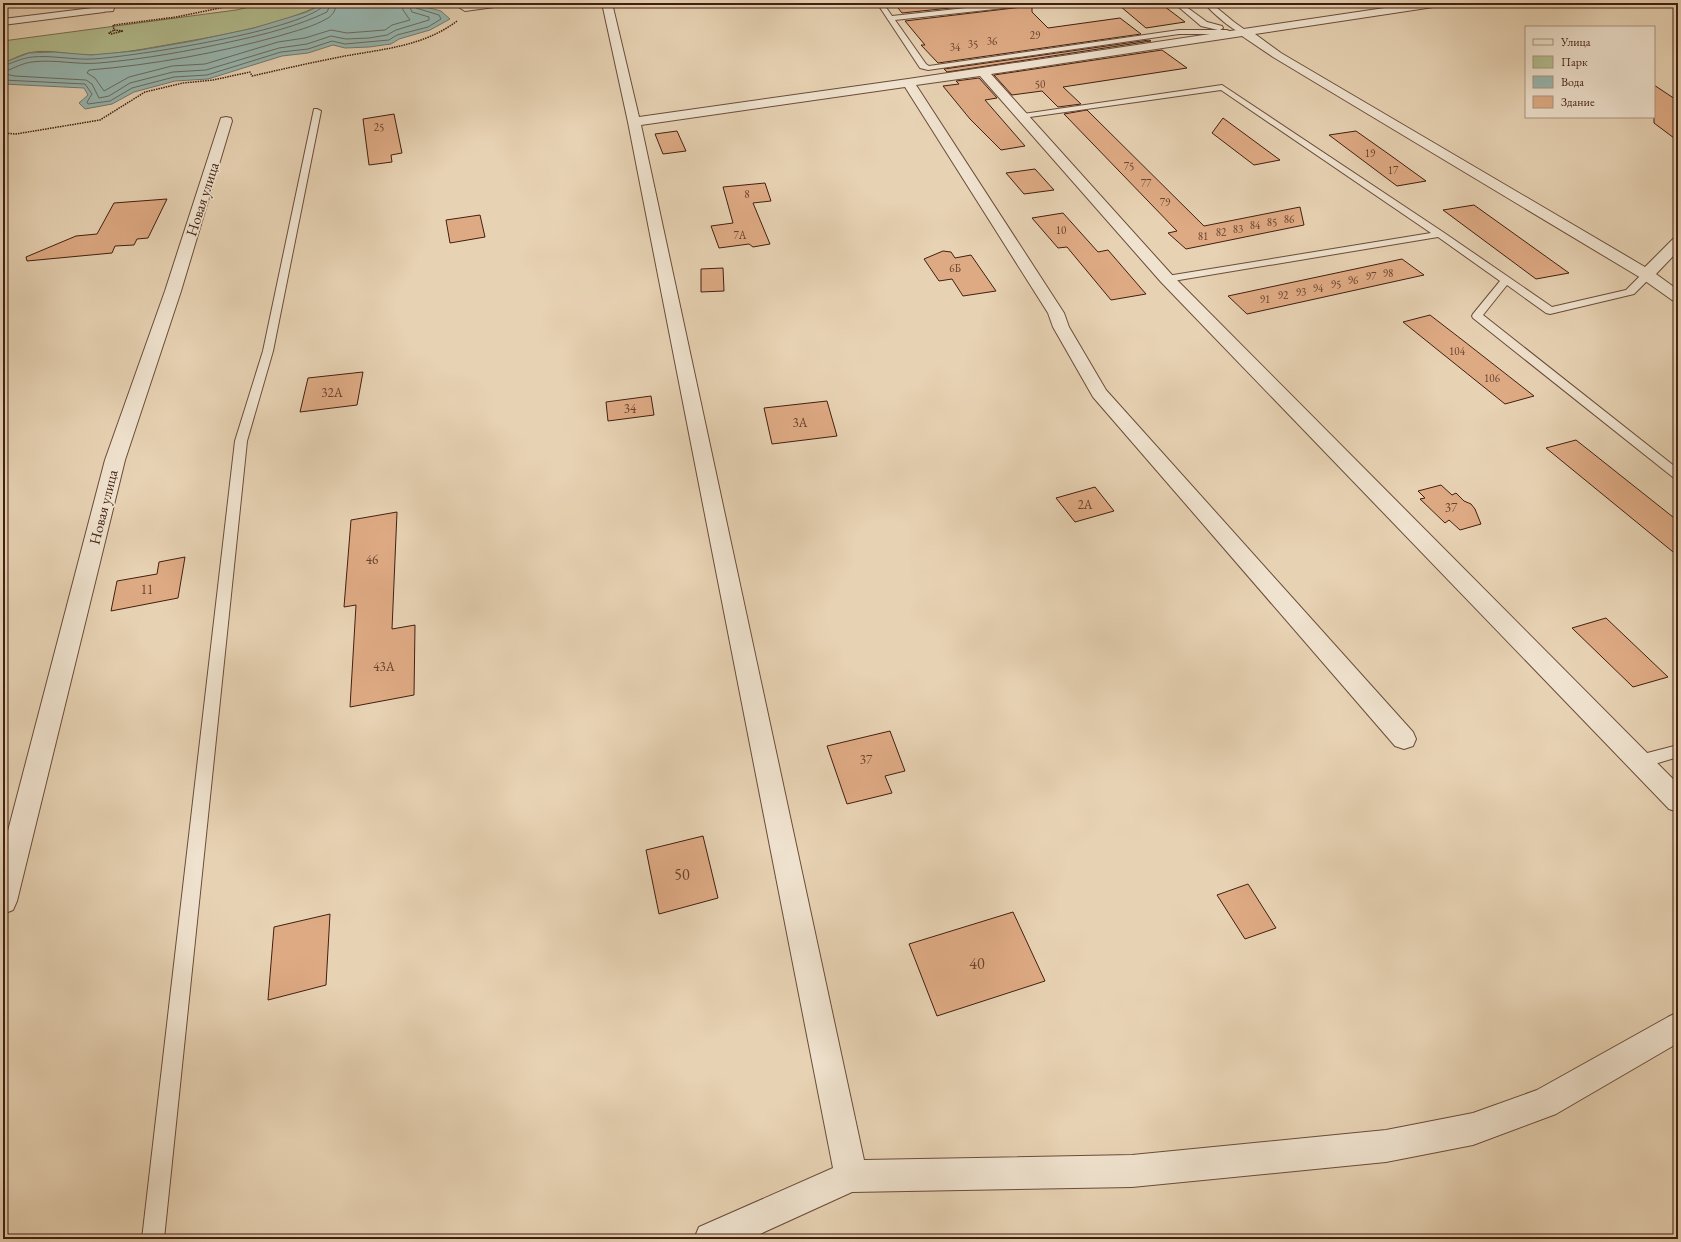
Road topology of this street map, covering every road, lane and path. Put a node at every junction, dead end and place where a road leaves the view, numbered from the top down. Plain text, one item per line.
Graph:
1 (113, 3) edge
2 (244, 3) edge
3 (425, 3) edge
4 (502, 3) edge
5 (607, 3) edge
6 (880, 3) edge
7 (1177, 3) edge
8 (1207, 3) edge
9 (1440, 3) edge
10 (1022, 4) dead end
11 (465, 8) junction
12 (100, 10) joint
13 (890, 18) junction
14 (3, 22) edge
15 (1207, 29) junction
16 (114, 30) junction
17 (1244, 32) junction
18 (1228, 33) junction
19 (983, 72) junction
20 (908, 83) junction
21 (317, 111) dead end
22 (1023, 116) junction
23 (226, 121) dead end
24 (634, 122) junction
25 (3, 133) edge
26 (1440, 234) junction
27 (1678, 242) edge
28 (1647, 275) junction
29 (1167, 279) junction
30 (1506, 280) junction
31 (1678, 298) edge
32 (1678, 475) edge
33 (1404, 739) dead end
34 (1678, 751) edge
35 (1638, 762) junction
36 (1678, 801) edge
37 (3, 901) edge
38 (1678, 1027) edge
39 (850, 1176) junction
40 (152, 1239) edge
41 (711, 1239) edge

1 - 12 lane
2 - 16 path
3 - 11 path
4 - 11 street
5 - 24 street
6 - 13 lane
7 - 15 lane
8 - 17 lane
9 - 17 street
10 - 13 lane
11 - 25 path
12 - 14 street
13 - 15 lane
15 - 18 lane
16 - 16 path
17 - 18 street
17 - 28 street
18 - 19 street
19 - 20 street
19 - 22 street
20 - 24 street
20 - 33 street
21 - 40 lane
22 - 26 lane
22 - 29 street
23 - 37 street, Новая улица
24 - 39 street
26 - 29 lane
26 - 30 lane
27 - 28 street
28 - 30 lane
28 - 31 street
29 - 35 street
30 - 32 lane
34 - 35 lane
35 - 36 street
38 - 39 street
39 - 41 street

